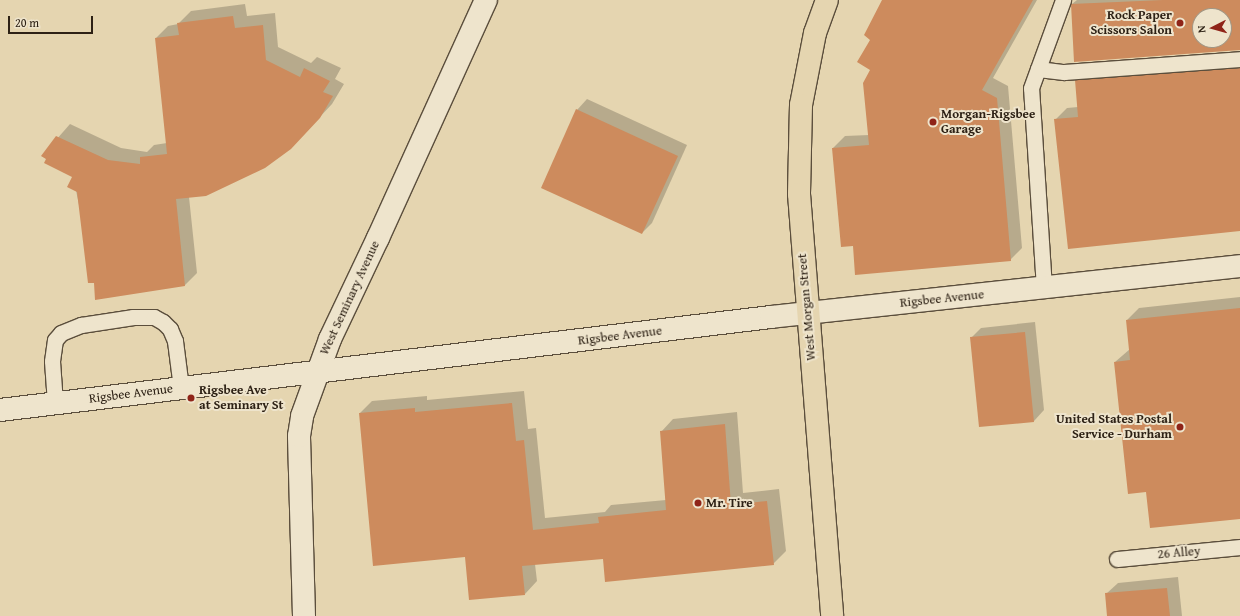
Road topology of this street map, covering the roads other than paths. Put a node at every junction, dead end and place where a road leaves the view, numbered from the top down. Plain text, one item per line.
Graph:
1 (827, 0) edge
2 (1063, 0) edge
3 (482, 1) edge
4 (1240, 59) edge
5 (1038, 69) junction
6 (1240, 266) edge
7 (1044, 288) junction
8 (807, 314) junction
9 (316, 372) junction
10 (181, 388) junction
11 (55, 403) junction
12 (0, 410) edge
13 (1240, 547) edge
14 (1117, 559) dead end
15 (304, 616) edge
16 (832, 616) edge

1 - 8 main road, West Morgan Street
2 - 5 lane
3 - 9 street, West Seminary Avenue
4 - 5 lane
5 - 7 lane
6 - 7 street, Rigsbee Avenue
7 - 8 street, Rigsbee Avenue
8 - 9 street, Rigsbee Avenue
8 - 16 main road, West Morgan Street
9 - 10 street, Rigsbee Avenue
9 - 15 street, West Seminary Avenue
10 - 11 street, Rigsbee Avenue
10 - 11 lane
11 - 12 street, Rigsbee Avenue
13 - 14 lane, 26 Alley

